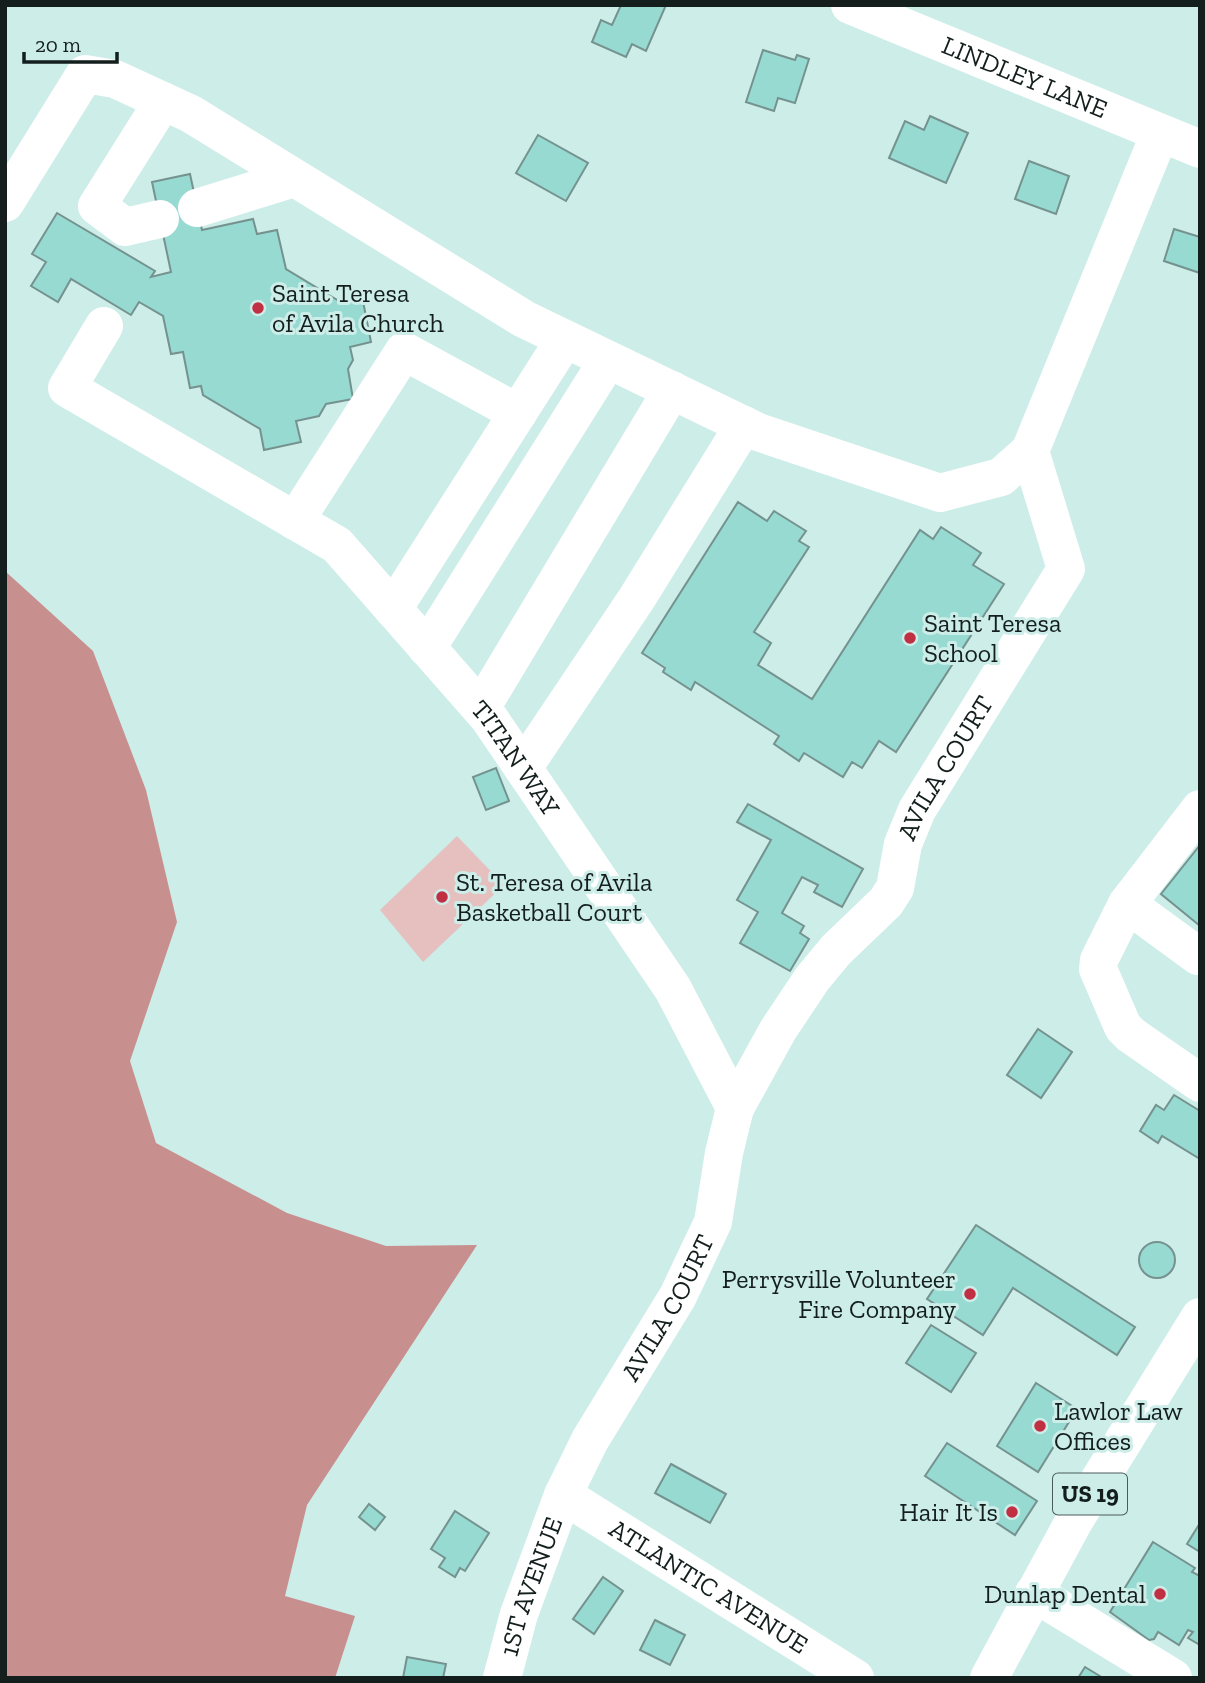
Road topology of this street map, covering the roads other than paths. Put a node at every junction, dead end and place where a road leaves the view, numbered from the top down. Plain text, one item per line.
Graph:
1 (850, 5) edge
2 (163, 101) junction
3 (1160, 133) junction
4 (1200, 149) edge
5 (294, 178) junction
6 (5, 202) edge
7 (197, 208) dead end
8 (160, 219) dead end
9 (104, 326) dead end
10 (565, 339) junction
11 (608, 360) junction
12 (672, 390) junction
13 (517, 413) junction
14 (744, 425) junction
15 (1030, 452) junction
16 (295, 521) junction
17 (393, 609) junction
18 (428, 648) junction
19 (481, 708) junction
20 (523, 768) junction
21 (1200, 809) edge
22 (1127, 904) junction
23 (1198, 956) dead end
24 (1200, 1083) edge
25 (735, 1108) junction
26 (1200, 1317) edge
27 (563, 1495) junction
28 (1034, 1593) junction
29 (502, 1678) edge
30 (855, 1678) edge
31 (989, 1678) edge
32 (1173, 1678) edge

1 - 3 street, LINDLEY LANE
2 - 5 street
2 - 6 street
2 - 8 street
3 - 4 street, LINDLEY LANE
3 - 15 street
5 - 7 street
5 - 10 street
9 - 16 street, TITAN WAY
10 - 11 street
10 - 13 street
11 - 12 street
11 - 18 street
12 - 14 street
12 - 19 street
13 - 16 street
13 - 17 street
14 - 15 street
14 - 20 street
15 - 25 street, AVILA COURT
16 - 17 street, TITAN WAY
17 - 18 street, TITAN WAY
18 - 19 street, TITAN WAY
19 - 20 street, TITAN WAY
20 - 25 street, TITAN WAY
21 - 22 street
22 - 23 street
22 - 24 street
25 - 27 street, AVILA COURT
26 - 28 street, US 19
27 - 29 street, 1ST AVENUE
27 - 30 street, ATLANTIC AVENUE
28 - 31 street, US 19
28 - 32 street

